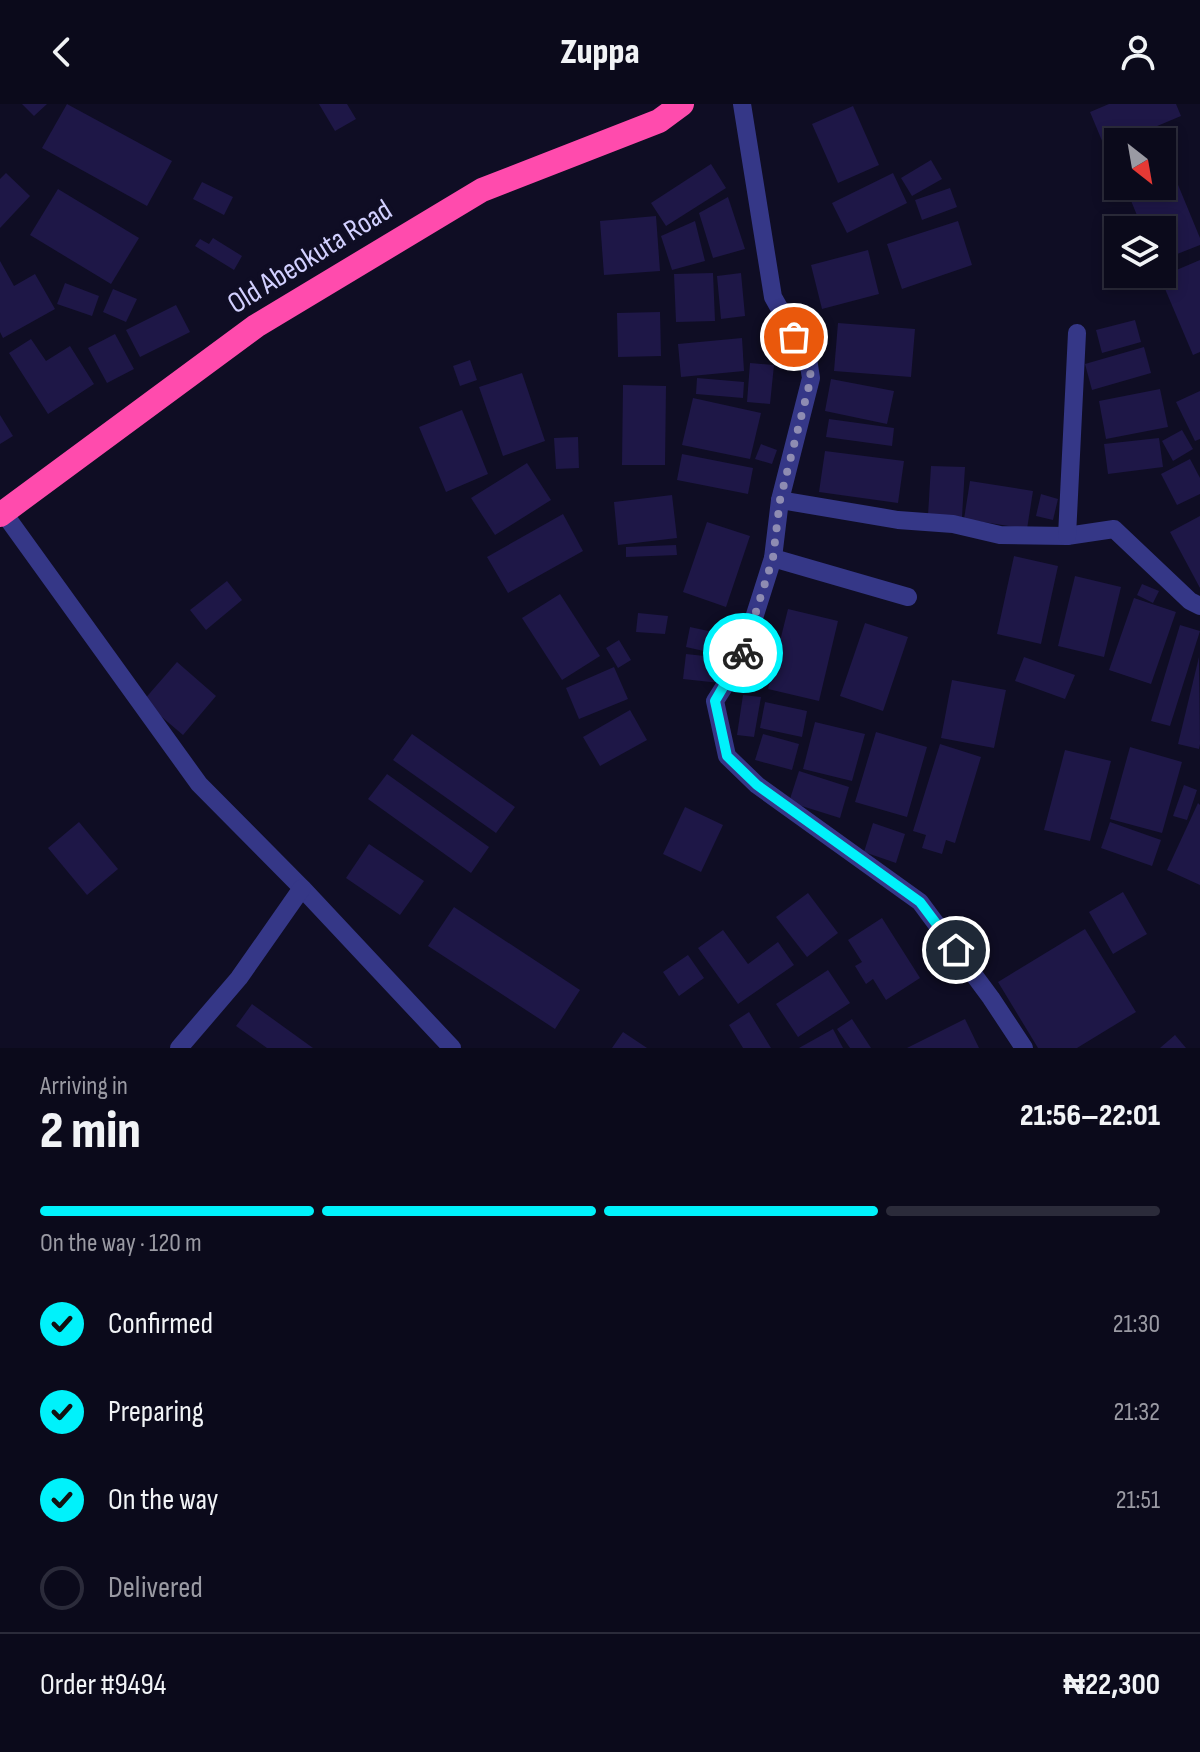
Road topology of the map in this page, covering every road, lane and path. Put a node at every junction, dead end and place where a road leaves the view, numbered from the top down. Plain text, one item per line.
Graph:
1 (682, 104) edge
2 (742, 104) edge
3 (655, 112) edge
4 (1077, 333) dead end
5 (780, 500) junction
6 (2, 513) edge
7 (1067, 536) junction
8 (773, 558) junction
9 (908, 597) dead end
10 (1200, 606) edge
11 (302, 888) junction
12 (179, 1048) edge
13 (452, 1048) edge
14 (1024, 1048) edge

1 - 3 highway, Old Abeokuta Road
2 - 5 street
3 - 6 highway, Old Abeokuta Road
4 - 7 street
5 - 7 street
5 - 8 street
6 - 11 street
7 - 10 street
8 - 9 street
8 - 14 street
11 - 12 street
11 - 13 street

